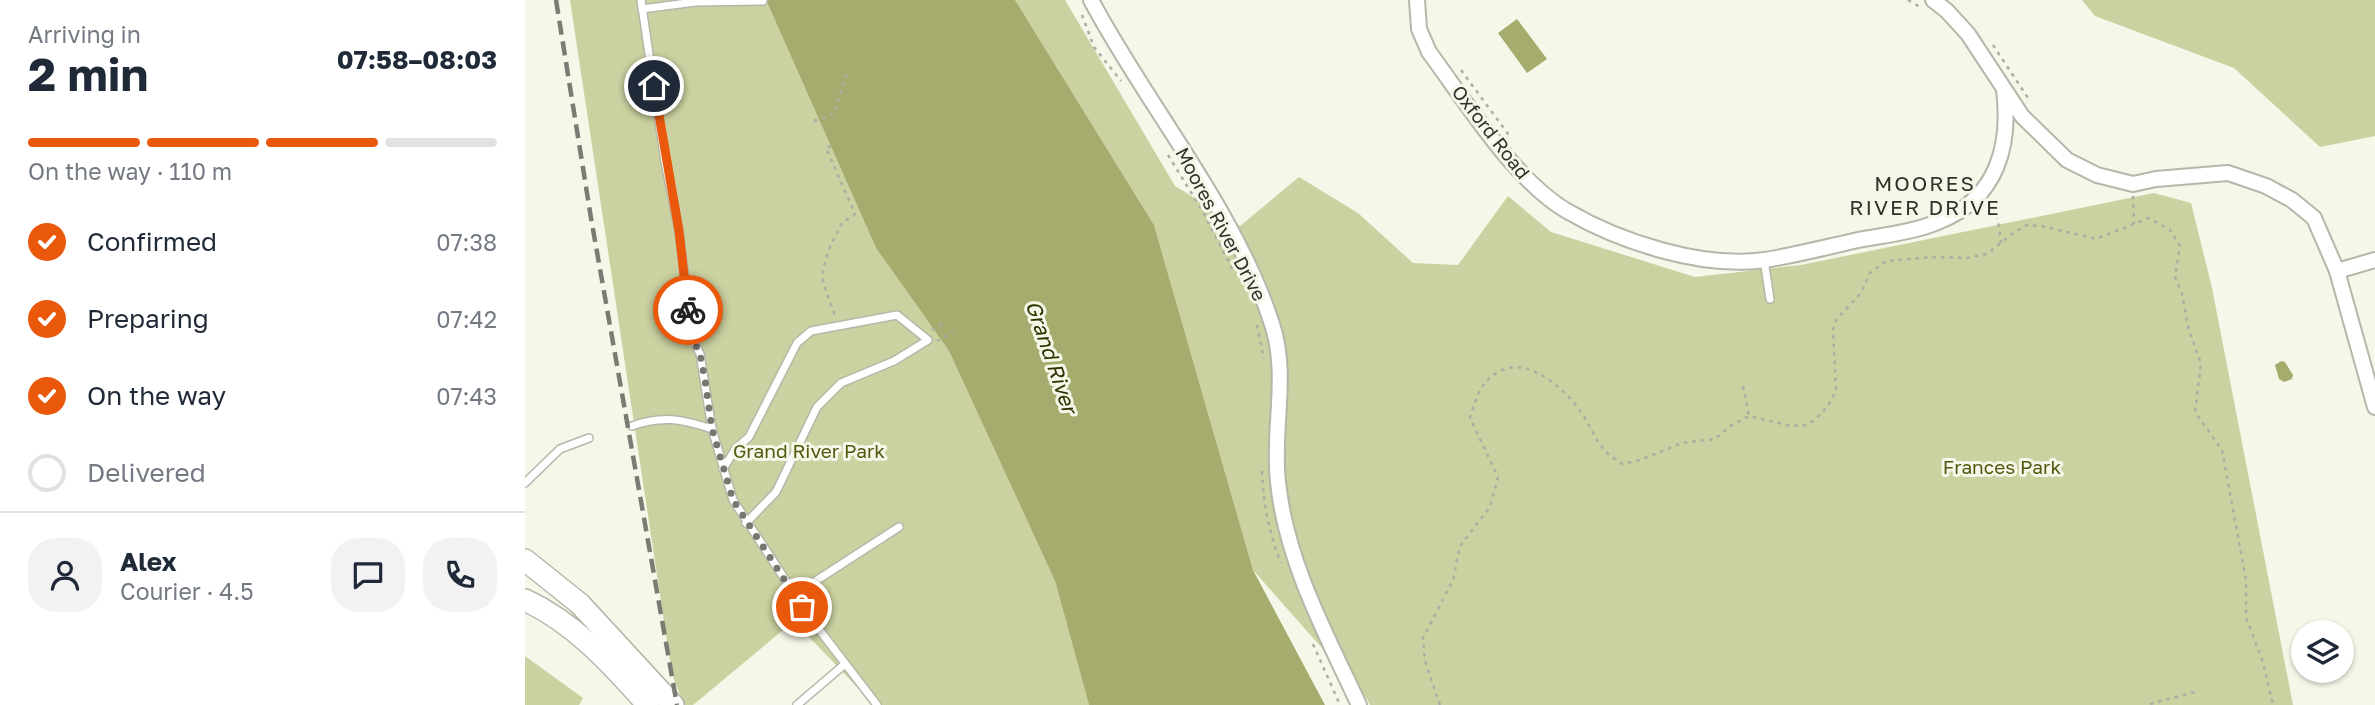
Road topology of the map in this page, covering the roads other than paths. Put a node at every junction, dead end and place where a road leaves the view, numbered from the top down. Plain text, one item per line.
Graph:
1 (641, 0) edge
2 (1091, 0) edge
3 (1417, 0) edge
4 (1933, 0) edge
5 (763, 2) edge
6 (642, 9) junction
7 (2004, 90) junction
8 (1764, 260) junction
9 (2375, 260) edge
10 (2337, 271) junction
11 (1770, 299) dead end
12 (2375, 407) edge
13 (632, 426) dead end
14 (712, 429) junction
15 (589, 438) dead end
16 (723, 469) junction
17 (525, 483) edge
18 (746, 523) junction
19 (899, 527) dead end
20 (525, 560) edge
21 (794, 594) junction
22 (525, 600) edge
23 (845, 664) junction
24 (648, 705) edge
25 (673, 705) edge
26 (797, 705) edge
27 (877, 705) edge
28 (1359, 705) edge

1 - 6 lane
2 - 28 street, Moores River Drive
3 - 8 street, Oxford Road
4 - 7 street
5 - 6 lane
6 - 14 lane
7 - 8 street, Oxford Road
7 - 10 street
8 - 11 lane
9 - 10 street
10 - 12 street
13 - 14 lane
14 - 16 lane
15 - 17 lane
16 - 18 lane
16 - 18 lane
18 - 21 lane
19 - 21 lane
20 - 25 main road
21 - 23 lane
22 - 24 main road
23 - 26 lane
23 - 27 lane

